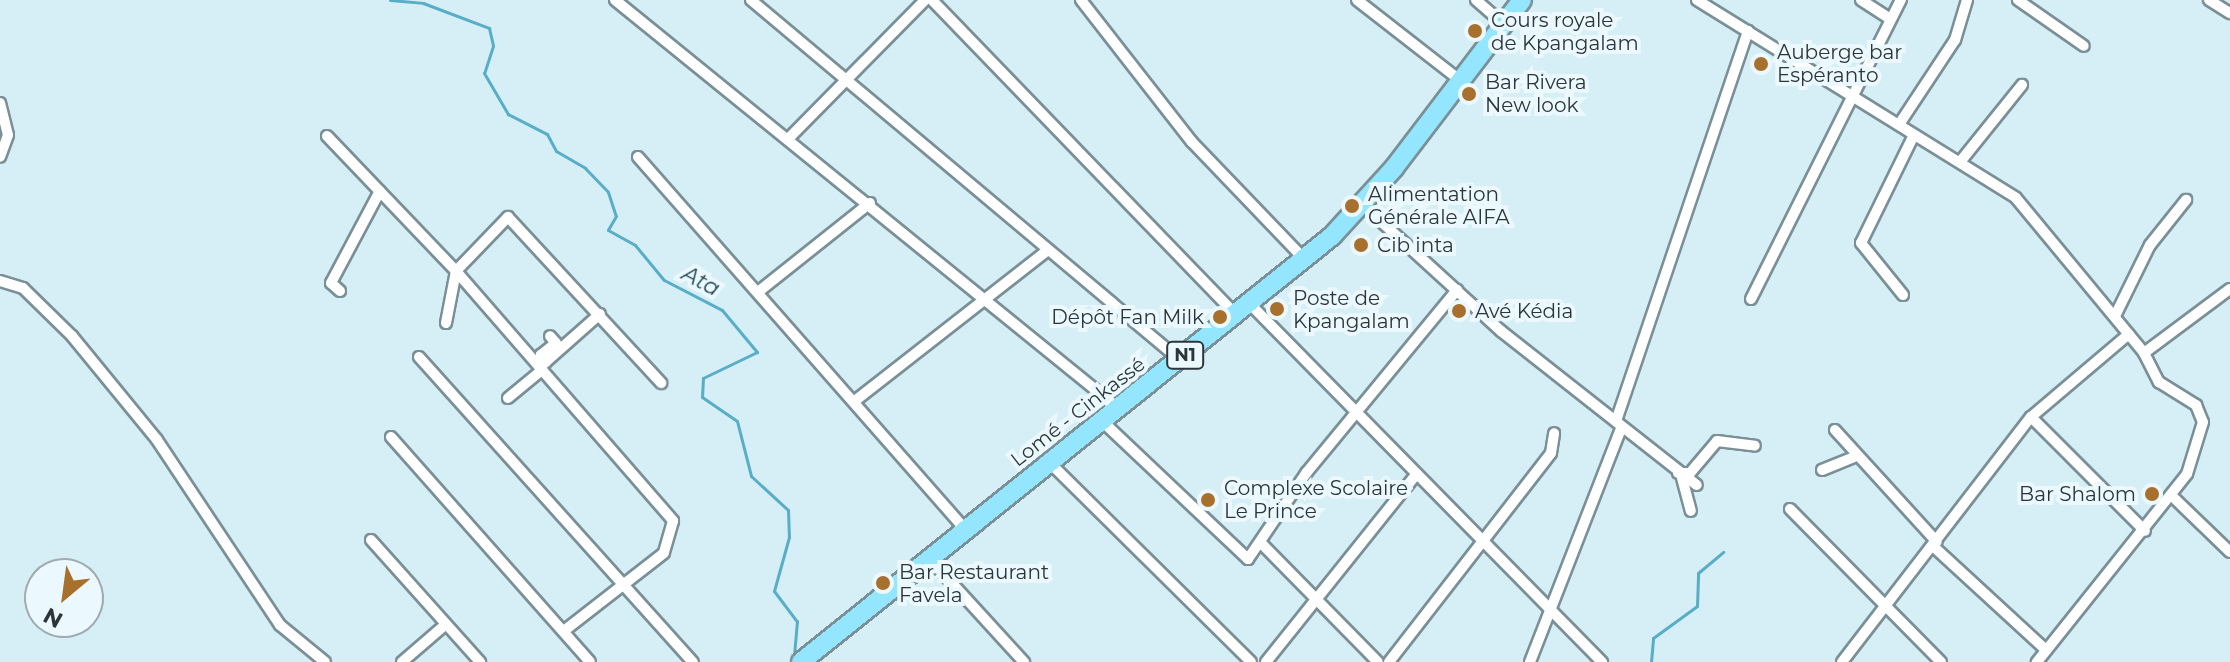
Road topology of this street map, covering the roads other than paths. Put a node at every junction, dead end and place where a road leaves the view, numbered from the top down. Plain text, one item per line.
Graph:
1 (615, 0) edge
2 (751, 0) edge
3 (925, 0) edge
4 (932, 0) edge
5 (1081, 0) edge
6 (1357, 0) edge
7 (1476, 0) edge
8 (1522, 0) edge
9 (1697, 0) edge
10 (1861, 0) edge
11 (1901, 0) edge
12 (1967, 0) edge
13 (2018, 0) edge
14 (2209, 0) edge
15 (2230, 13) edge
16 (1890, 19) junction
17 (1505, 25) junction
18 (1748, 31) junction
19 (2084, 46) dead end
20 (851, 81) junction
21 (1461, 81) junction
22 (2022, 85) dead end
23 (1850, 91) junction
24 (0, 103) edge
25 (1900, 123) junction
26 (1914, 135) junction
27 (327, 136) dead end
28 (790, 137) junction
29 (0, 157) edge
30 (638, 157) dead end
31 (1960, 162) junction
32 (380, 191) junction
33 (2186, 200) dead end
34 (870, 203) junction
35 (1363, 205) junction
36 (1048, 250) junction
37 (1305, 260) junction
38 (456, 271) junction
39 (0, 281) edge
40 (2230, 289) edge
41 (1457, 290) junction
42 (340, 291) dead end
43 (758, 292) junction
44 (1903, 295) dead end
45 (987, 297) junction
46 (1751, 299) dead end
47 (1244, 310) junction
48 (600, 314) junction
49 (2115, 316) junction
50 (446, 323) dead end
51 (2129, 334) junction
52 (550, 336) dead end
53 (2144, 353) junction
54 (419, 357) dead end
55 (1180, 360) junction
56 (542, 367) junction
57 (661, 383) dead end
58 (508, 398) dead end
59 (856, 400) junction
60 (1118, 408) junction
61 (1356, 415) junction
62 (2031, 417) junction
63 (1102, 421) junction
64 (1619, 425) junction
65 (1835, 430) dead end
66 (1554, 433) dead end
67 (391, 437) dead end
68 (1755, 446) dead end
69 (1854, 457) junction
70 (1049, 462) junction
71 (1822, 470) dead end
72 (1678, 473) junction
73 (1416, 475) junction
74 (1697, 485) dead end
75 (2173, 497) junction
76 (1790, 509) dead end
77 (1691, 511) dead end
78 (965, 529) junction
79 (2145, 531) junction
80 (371, 540) dead end
81 (1480, 541) junction
82 (1262, 544) junction
83 (1935, 545) junction
84 (2230, 552) edge
85 (929, 558) junction
86 (625, 587) junction
87 (1316, 598) junction
88 (1885, 608) junction
89 (1547, 609) junction
90 (445, 625) junction
91 (565, 630) junction
92 (2046, 650) junction
93 (325, 662) edge
94 (402, 662) edge
95 (480, 662) edge
96 (590, 662) edge
97 (693, 662) edge
98 (801, 662) edge
99 (1024, 662) edge
100 (1251, 662) edge
101 (1266, 662) edge
102 (1378, 662) edge
103 (1389, 662) edge
104 (1530, 662) edge
105 (1602, 662) edge
106 (1842, 662) edge
107 (1941, 662) edge
108 (2037, 662) edge

1 - 28 street
2 - 20 street
3 - 20 street
4 - 47 street
5 - 37 street
6 - 21 street
7 - 17 street
8 - 17 highway, Lomé - Cinkassé / N1
9 - 18 street
10 - 16 street
11 - 16 street
12 - 25 street
13 - 19 street
14 - 15 street
16 - 23 street
17 - 21 highway, Lomé - Cinkassé / N1
18 - 23 street
18 - 64 street
20 - 28 street
20 - 36 street
21 - 35 highway, Lomé - Cinkassé / N1
22 - 31 street
23 - 25 street
23 - 46 street
24 - 29 street
25 - 26 street
26 - 31 street
26 - 44 street
27 - 32 street
28 - 34 street
30 - 43 street
31 - 49 street
32 - 38 street
32 - 42 street
33 - 49 street
34 - 43 street
34 - 45 street
35 - 37 highway, Lomé - Cinkassé / N1
35 - 41 street
36 - 45 street
36 - 55 street
37 - 47 highway, Lomé - Cinkassé / N1
38 - 48 street
38 - 50 street
38 - 56 street
39 - 93 street
40 - 53 street
41 - 61 street
41 - 64 street
43 - 59 street
45 - 59 street
45 - 60 street
47 - 55 highway, Lomé - Cinkassé / N1
47 - 61 street
48 - 56 street
48 - 57 street
49 - 51 street
51 - 53 street
51 - 62 street
52 - 56 street
53 - 75 street
54 - 86 street
55 - 60 highway, Lomé - Cinkassé / N1
56 - 58 street
56 - 86 street
59 - 78 street
60 - 63 highway, Lomé - Cinkassé / N1
61 - 73 street
61 - 82 street
62 - 79 street
62 - 83 street
63 - 70 highway, Lomé - Cinkassé / N1
63 - 82 street
64 - 72 street
64 - 89 street
65 - 69 street
66 - 81 street
67 - 91 street
68 - 72 street
69 - 71 street
69 - 83 street
70 - 78 highway, Lomé - Cinkassé / N1
70 - 100 street
72 - 74 street
72 - 77 street
73 - 81 street
73 - 87 street
75 - 79 street
75 - 84 street
76 - 88 street
78 - 85 highway, Lomé - Cinkassé / N1
79 - 92 street
80 - 90 street
81 - 89 street
81 - 103 street
82 - 87 street
83 - 88 street
83 - 92 street
85 - 98 highway, Lomé - Cinkassé / N1
85 - 99 street
86 - 91 street
86 - 97 street
87 - 101 street
87 - 102 street
88 - 106 street
88 - 107 street
89 - 104 street
89 - 105 street
90 - 94 street
90 - 95 street
91 - 96 street
92 - 108 street

